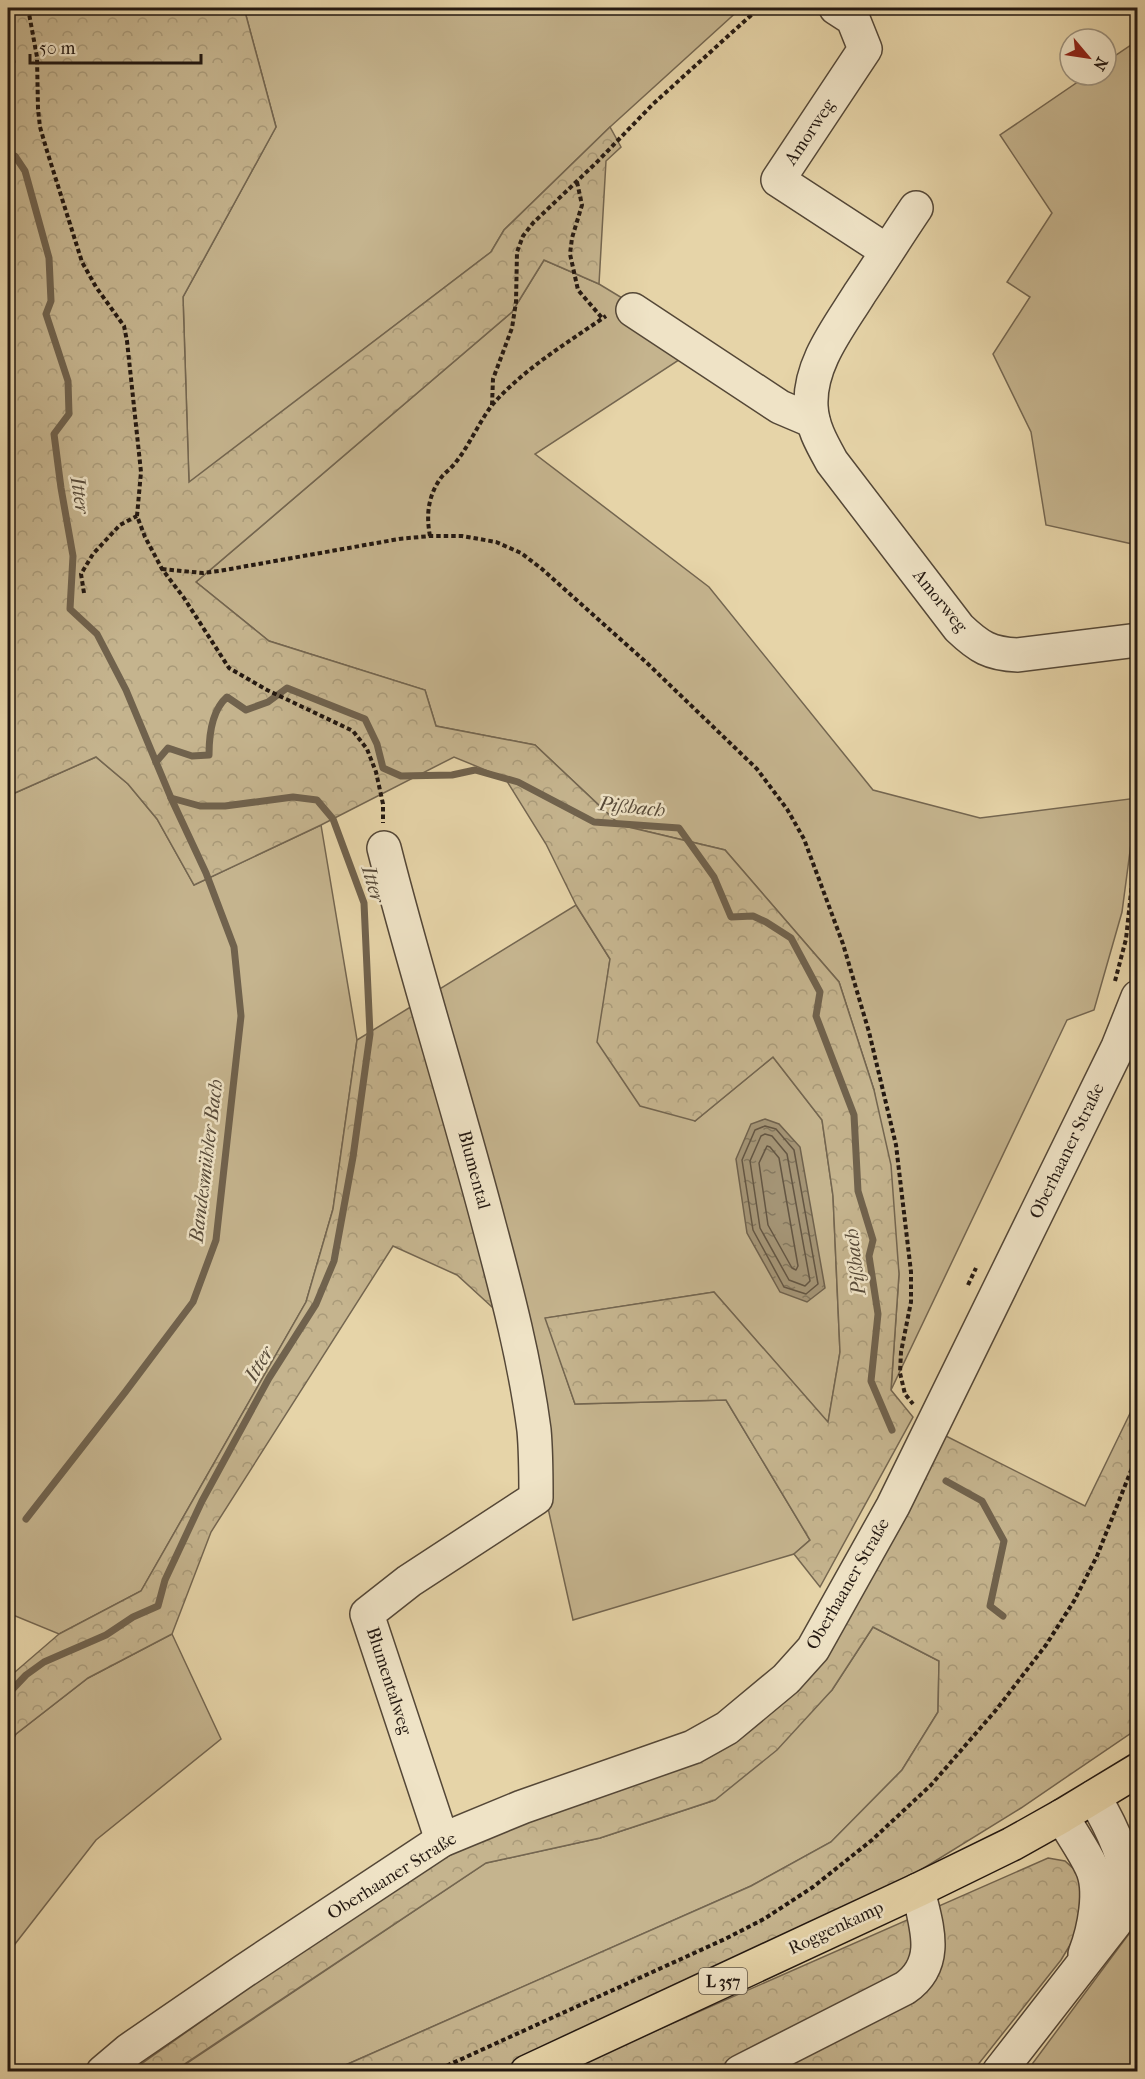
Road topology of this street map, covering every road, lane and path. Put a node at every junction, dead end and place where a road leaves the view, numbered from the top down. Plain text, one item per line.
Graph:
1 (28, 8) edge
2 (759, 8) edge
3 (836, 8) edge
4 (577, 181) junction
5 (916, 208) dead end
6 (887, 251) junction
7 (633, 310) dead end
8 (492, 405) junction
9 (813, 421) junction
10 (137, 516) junction
11 (430, 536) junction
12 (162, 569) junction
13 (84, 593) dead end
14 (1137, 639) edge
15 (1137, 827) edge
16 (384, 848) joint
17 (1125, 992) edge
18 (980, 1261) dead end
19 (966, 1292) dead end
20 (934, 1422) junction
21 (1137, 1453) edge
22 (536, 1498) joint
23 (1137, 1770) edge
24 (1094, 1797) junction
25 (1062, 1816) junction
26 (442, 1840) junction
27 (918, 1890) junction
28 (1080, 1969) junction
29 (103, 2072) edge
30 (433, 2072) edge
31 (527, 2072) edge
32 (740, 2072) edge
33 (999, 2072) edge

1 - 10 path
2 - 4 path
3 - 6 street, Amorweg
4 - 8 path
4 - 8 path
5 - 6 street, Amorweg
6 - 9 street, Amorweg
7 - 9 street
8 - 11 path
9 - 14 street, Amorweg
10 - 12 path
10 - 13 path
11 - 12 path
11 - 20 path
12 - 16 path
15 - 17 path
16 - 22 street, Blumental
17 - 20 street, Oberhaaner Straße
18 - 19 path
20 - 26 street, Oberhaaner Straße
21 - 30 path
22 - 26 street, Blumentalweg
23 - 24 main road, Roggenkamp / L 357
24 - 25 main road, Roggenkamp / L 357
24 - 28 street
25 - 27 main road, Roggenkamp / L 357
25 - 28 street
26 - 29 street, Oberhaaner Straße
27 - 31 main road, Roggenkamp / L 357
27 - 32 street
28 - 33 street

